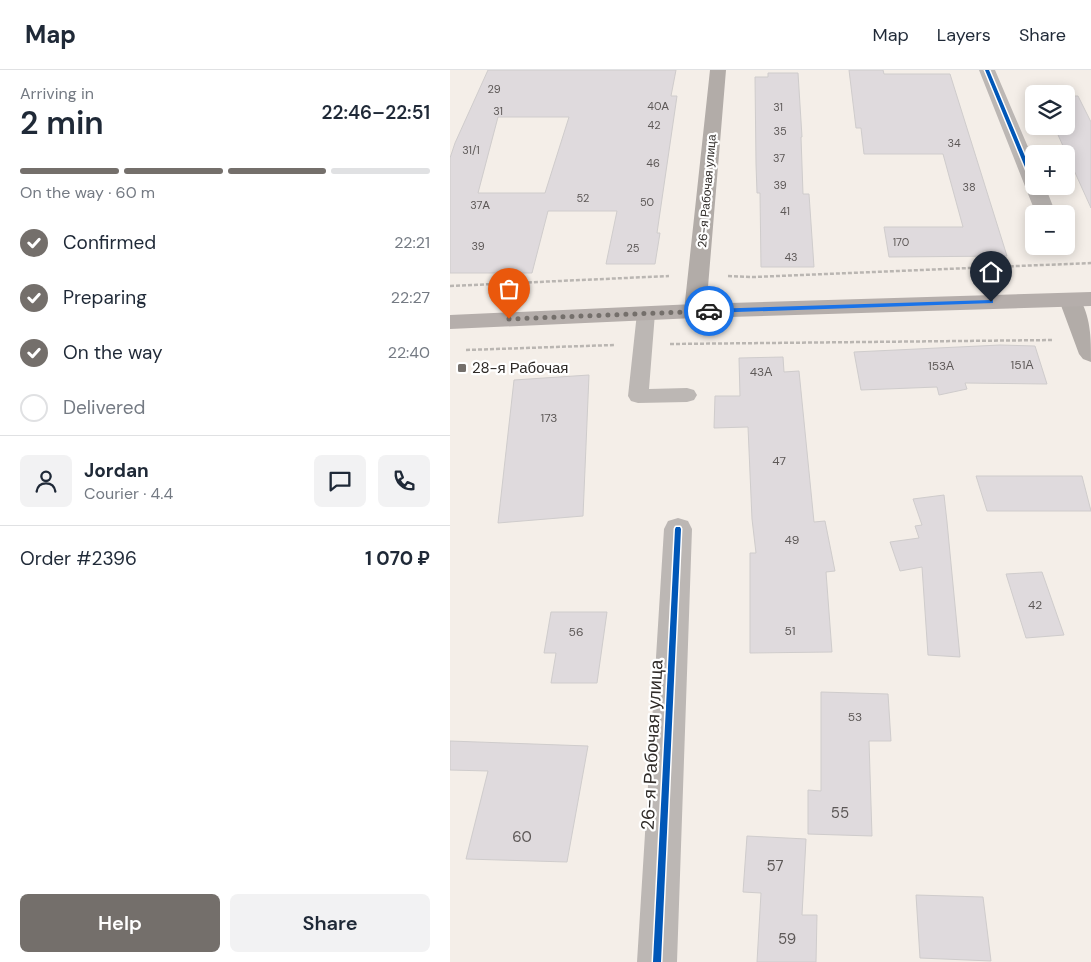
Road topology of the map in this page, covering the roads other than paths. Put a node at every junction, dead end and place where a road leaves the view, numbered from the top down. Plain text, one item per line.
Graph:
1 (718, 70) edge
2 (987, 70) edge
3 (1025, 163) edge
4 (1080, 299) edge
5 (696, 311) junction
6 (646, 313) junction
7 (450, 322) edge
8 (1089, 347) edge
9 (687, 395) dead end
10 (678, 529) dead end
11 (657, 962) edge

1 - 5 main road, 26-я Рабочая улица
2 - 3 street
4 - 5 main road
4 - 8 main road
5 - 6 main road
6 - 7 main road
6 - 9 lane
10 - 11 street, 26-я Рабочая улица

